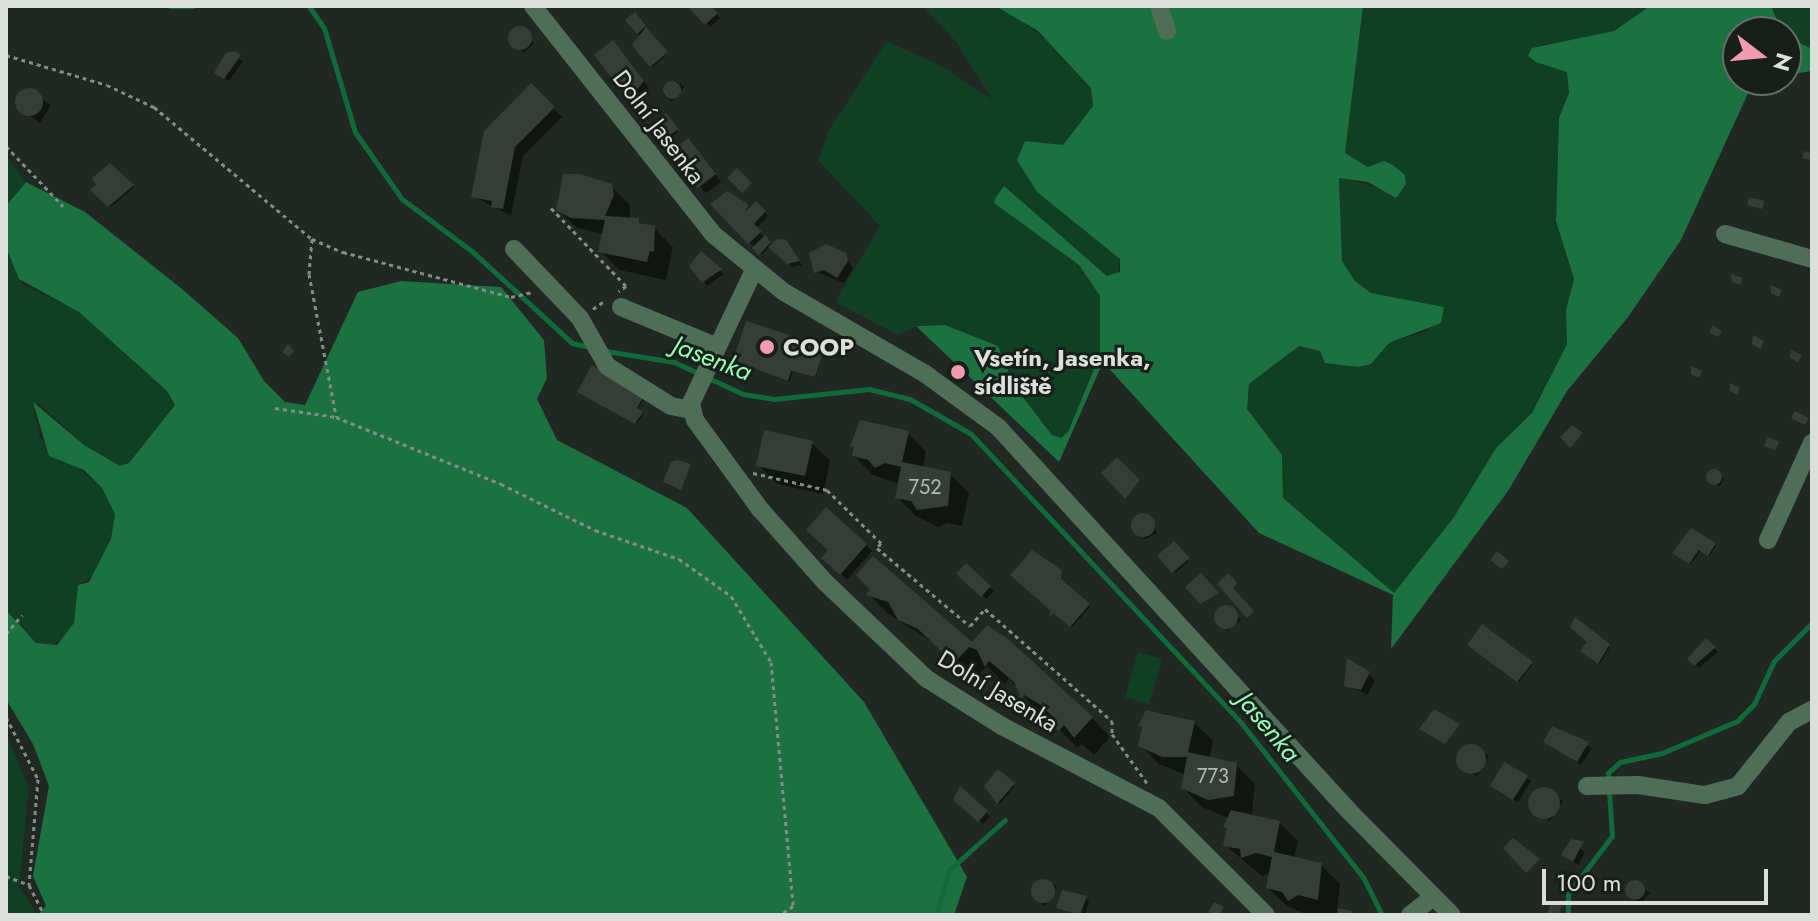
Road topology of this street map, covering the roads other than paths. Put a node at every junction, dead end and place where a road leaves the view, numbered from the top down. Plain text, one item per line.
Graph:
1 (533, 6) edge
2 (1159, 6) edge
3 (1167, 31) dead end
4 (1725, 234) dead end
5 (514, 249) dead end
6 (1812, 259) edge
7 (754, 270) junction
8 (621, 307) dead end
9 (715, 346) junction
10 (691, 410) junction
11 (1812, 443) edge
12 (1768, 540) dead end
13 (1812, 710) edge
14 (1587, 786) dead end
15 (1433, 897) junction
16 (1266, 915) edge
17 (1410, 915) edge
18 (1452, 915) edge

1 - 7 street, Dolní Jasenka
2 - 3 street
4 - 6 street
5 - 10 street
7 - 9 street
7 - 15 street, Dolní Jasenka
8 - 9 street
9 - 10 street
10 - 16 street, Dolní Jasenka
11 - 12 street
13 - 14 street
15 - 17 street
15 - 18 street, Dolní Jasenka

